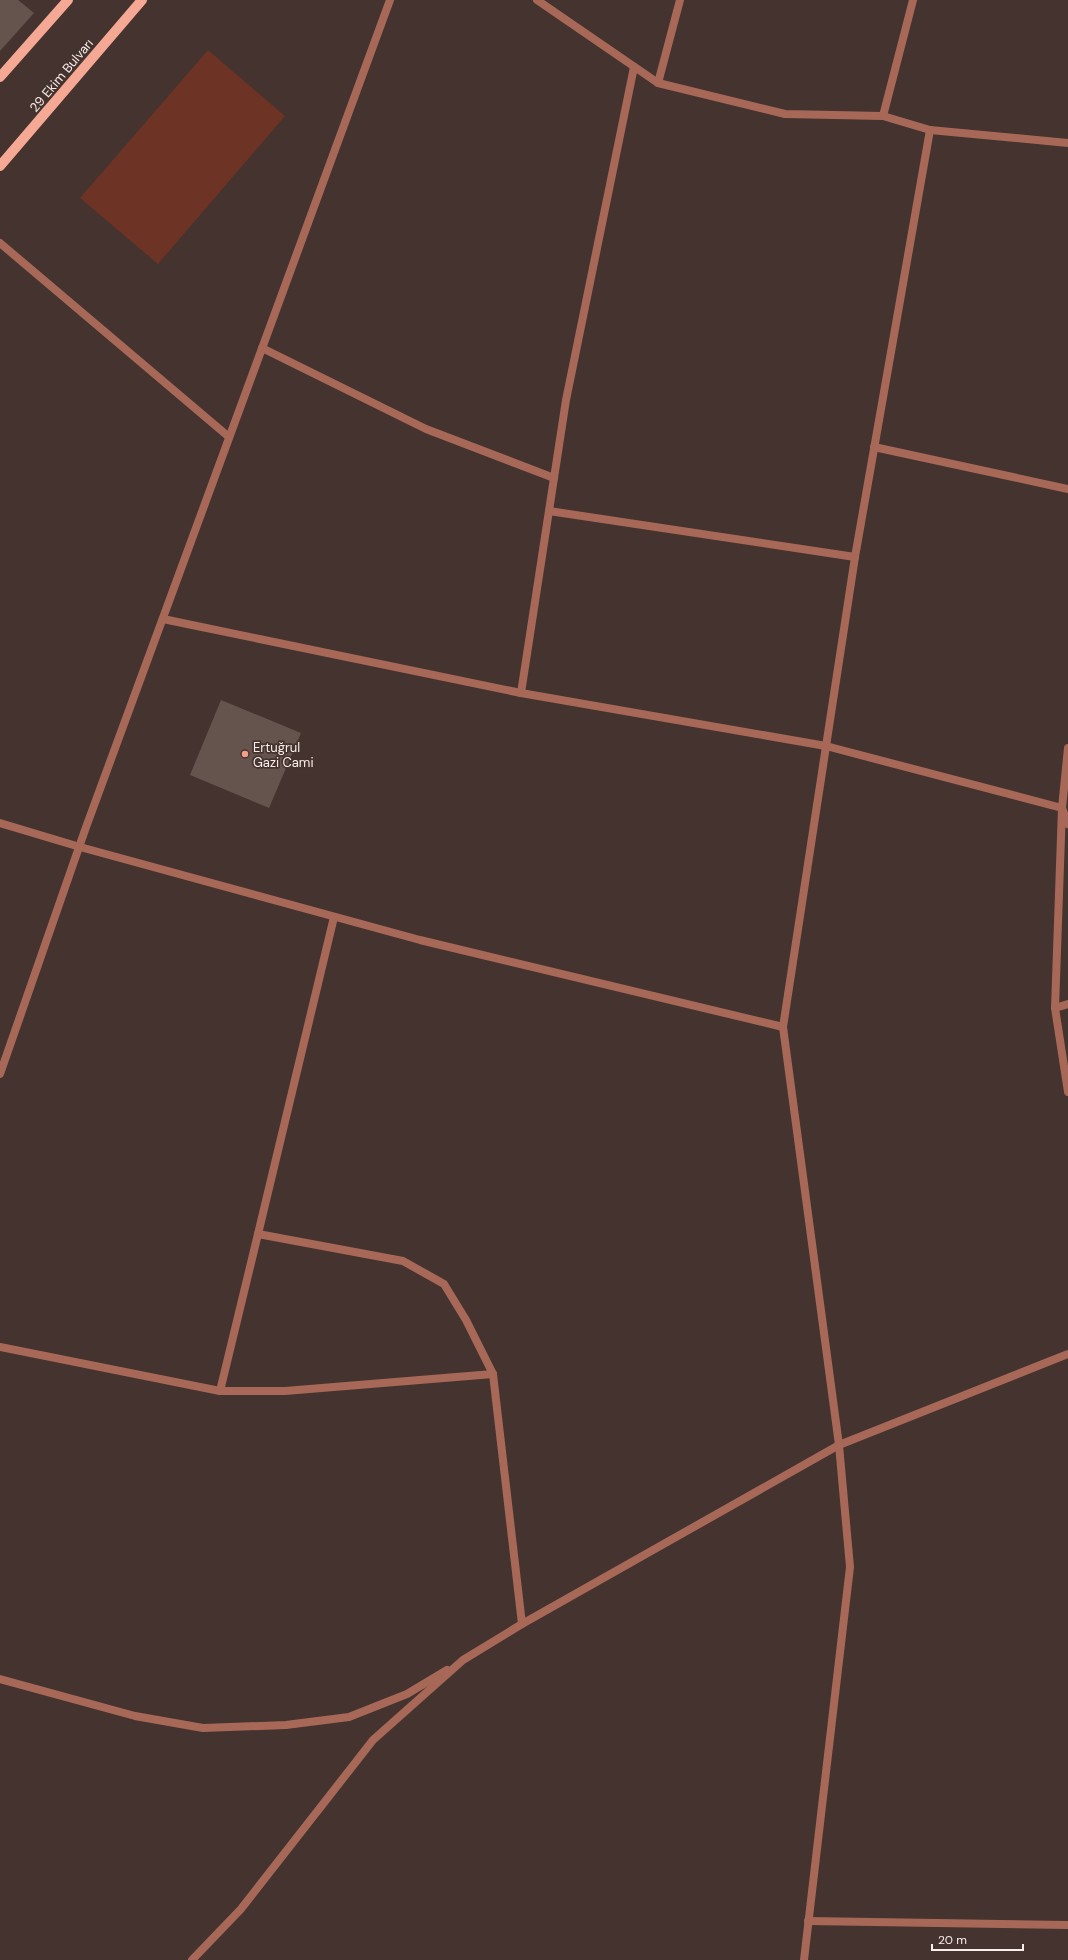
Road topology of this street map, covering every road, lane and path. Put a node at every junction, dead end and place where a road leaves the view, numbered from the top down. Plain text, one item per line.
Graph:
1 (68, 0) edge
2 (142, 0) edge
3 (390, 0) edge
4 (536, 0) edge
5 (680, 0) edge
6 (913, 0) edge
7 (634, 66) junction
8 (0, 77) edge
9 (658, 83) junction
10 (883, 116) junction
11 (930, 130) junction
12 (1068, 143) edge
13 (0, 166) edge
14 (0, 243) edge
15 (262, 348) junction
16 (229, 438) junction
17 (874, 447) junction
18 (554, 478) junction
19 (1068, 489) edge
20 (549, 511) junction
21 (855, 557) junction
22 (163, 619) junction
23 (521, 693) junction
24 (826, 746) junction
25 (1068, 748) edge
26 (1065, 808) edge
27 (0, 823) edge
28 (1068, 824) edge
29 (80, 847) junction
30 (334, 917) junction
31 (1068, 1004) edge
32 (1055, 1008) junction
33 (782, 1027) junction
34 (0, 1074) edge
35 (1068, 1092) edge
36 (258, 1234) junction
37 (0, 1346) edge
38 (1068, 1354) edge
39 (493, 1374) junction
40 (220, 1391) junction
41 (839, 1445) junction
42 (522, 1624) junction
43 (463, 1660) junction
44 (0, 1679) edge
45 (808, 1921) junction
46 (1068, 1925) edge
47 (192, 1960) edge
48 (804, 1960) edge

1 - 8 main road
2 - 13 main road, 29 Ekim Bulvarı
3 - 15 street
4 - 7 street
5 - 9 street
6 - 10 street
7 - 9 street
7 - 18 street
9 - 10 street
10 - 11 street
11 - 12 street
11 - 17 street
14 - 16 street
15 - 16 street
15 - 18 street
16 - 22 street
17 - 19 street
17 - 21 street
18 - 20 street
20 - 21 street
20 - 23 street
21 - 24 street
22 - 23 street
22 - 29 street
23 - 24 street
24 - 26 street
24 - 33 street
25 - 26 street
26 - 28 street
26 - 32 street
27 - 29 street
29 - 30 street
29 - 34 street
30 - 33 street
30 - 36 street
31 - 32 street
32 - 35 street
33 - 41 street
36 - 39 street
36 - 40 street
37 - 40 street
38 - 41 street
39 - 40 street
39 - 42 street
41 - 42 street
41 - 45 street
42 - 43 street
43 - 44 street
43 - 47 street
45 - 46 street
45 - 48 street

